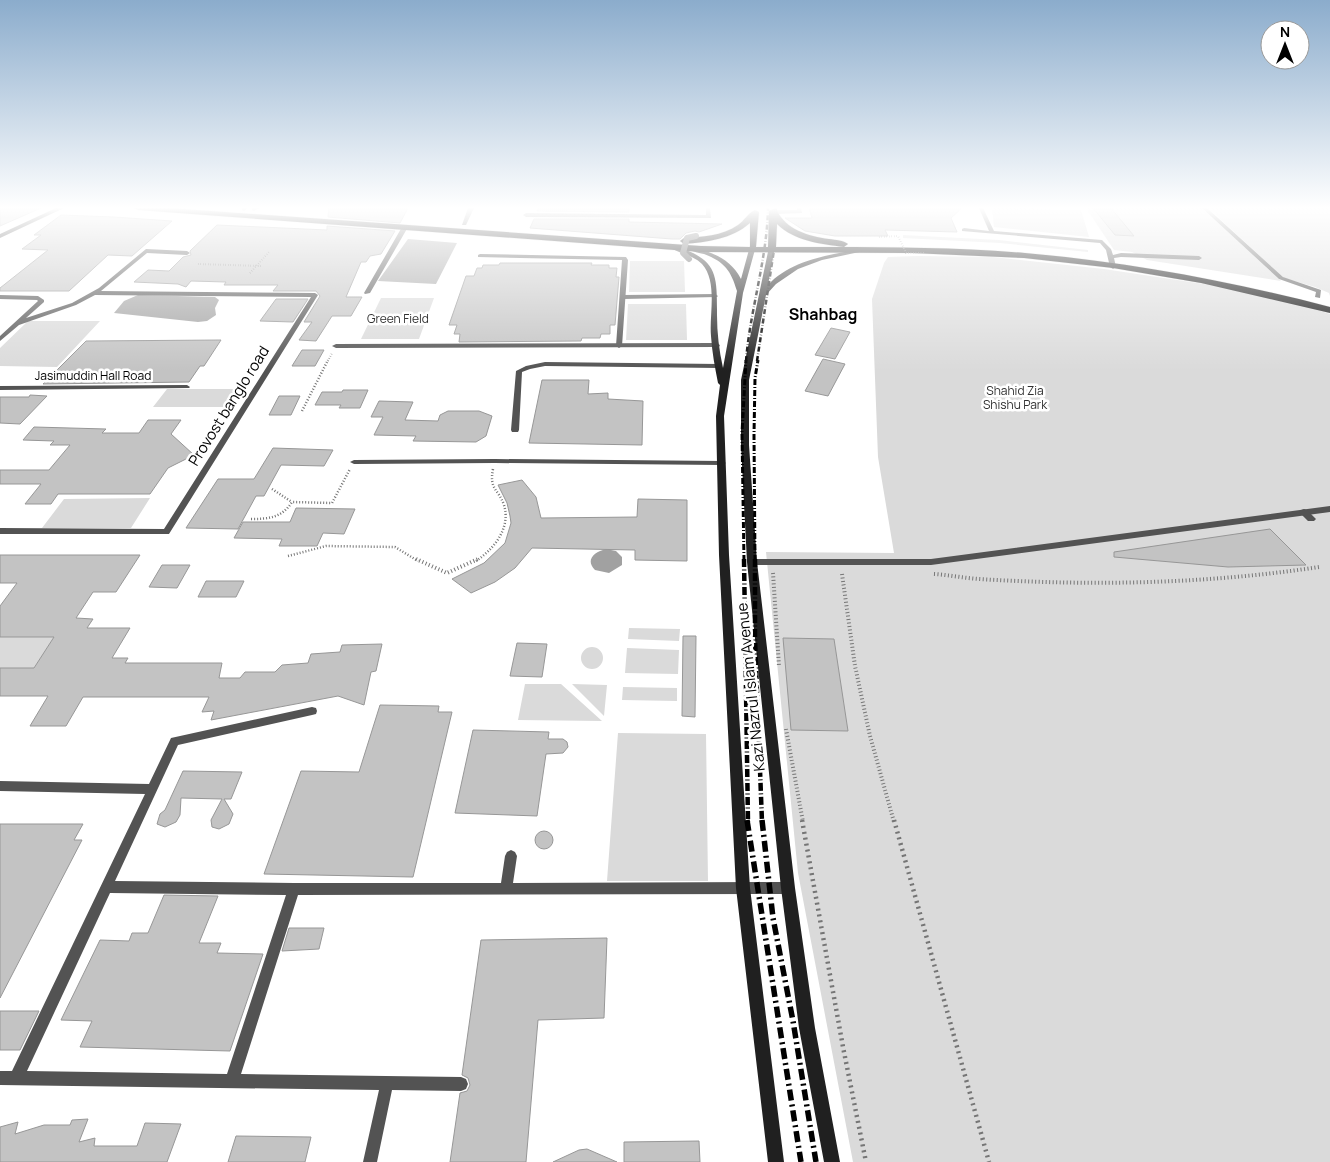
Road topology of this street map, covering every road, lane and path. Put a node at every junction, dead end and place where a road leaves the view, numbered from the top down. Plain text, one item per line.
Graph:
1 (132, 262) edge
2 (260, 262) edge
3 (384, 262) edge
4 (625, 262) edge
5 (703, 262) edge
6 (724, 262) edge
7 (755, 262) edge
8 (763, 262) edge
9 (811, 262) edge
10 (1117, 262) edge
11 (1120, 262) edge
12 (1264, 262) edge
13 (198, 264) dead end
14 (256, 266) junction
15 (261, 266) dead end
16 (250, 273) dead end
17 (366, 293) dead end
18 (740, 293) junction
19 (93, 294) junction
20 (762, 294) junction
21 (623, 296) junction
22 (715, 296) junction
23 (0, 297) edge
24 (1318, 297) junction
25 (1330, 301) edge
26 (1330, 310) edge
27 (19, 322) junction
28 (0, 340) edge
29 (716, 345) junction
30 (336, 346) joint
31 (619, 346) junction
32 (719, 366) junction
33 (187, 386) dead end
34 (0, 388) edge
35 (723, 390) junction
36 (302, 411) dead end
37 (515, 430) dead end
38 (495, 461) junction
39 (354, 462) joint
40 (722, 462) junction
41 (272, 489) dead end
42 (292, 502) junction
43 (1330, 509) edge
44 (251, 518) dead end
45 (0, 531) edge
46 (288, 556) dead end
47 (772, 561) junction
48 (752, 562) junction
49 (1319, 567) dead end
50 (773, 572) junction
51 (783, 572) dead end
52 (832, 573) dead end
53 (842, 574) junction
54 (852, 574) dead end
55 (926, 574) dead end
56 (779, 670) dead end
57 (312, 711) dead end
58 (784, 719) dead end
59 (0, 786) edge
60 (153, 789) junction
61 (511, 856) dead end
62 (106, 887) junction
63 (506, 888) junction
64 (743, 888) junction
65 (788, 888) junction
66 (294, 889) junction
67 (0, 1078) edge
68 (16, 1079) junction
69 (232, 1081) junction
70 (387, 1083) junction
71 (461, 1084) dead end
72 (370, 1162) edge
73 (776, 1162) edge
74 (832, 1162) edge
75 (866, 1162) edge
76 (989, 1162) edge

1 - 19 lane
2 - 14 path
3 - 17 lane
4 - 21 lane
5 - 22 main road
6 - 18 main road
7 - 18 main road, Kazi Nazrul Islam Avenue
8 - 20 main road, Kazi Nazrul Islam Avenue
9 - 20 main road
10 - 26 highway
11 - 24 highway
12 - 24 lane
13 - 14 path
14 - 15 path
14 - 16 path
18 - 35 main road, Kazi Nazrul Islam Avenue
19 - 27 lane
19 - 45 lane, Provost banglo road
20 - 48 main road, Kazi Nazrul Islam Avenue
21 - 22 street
21 - 31 lane
22 - 29 main road
23 - 27 lane
24 - 25 highway
27 - 28 lane
29 - 31 street
29 - 32 main road
30 - 31 street
30 - 36 path
32 - 35 main road
32 - 37 lane
33 - 34 lane, Jasimuddin Hall Road
35 - 40 main road, Kazi Nazrul Islam Avenue
38 - 39 lane
38 - 40 lane
38 - 46 path
39 - 42 path
40 - 64 main road, Kazi Nazrul Islam Avenue
41 - 42 path
42 - 44 path
43 - 47 lane
47 - 48 lane
47 - 50 path
48 - 65 main road, Kazi Nazrul Islam Avenue
49 - 55 path
50 - 51 path
50 - 56 path
52 - 53 path
53 - 54 path
53 - 76 path
57 - 60 lane
58 - 75 path
59 - 60 lane
60 - 62 lane
61 - 63 lane
62 - 66 lane
62 - 68 lane
63 - 64 lane
63 - 66 lane
64 - 65 lane
64 - 73 main road, Kazi Nazrul Islam Avenue
65 - 74 main road, Kazi Nazrul Islam Avenue
66 - 69 lane
67 - 68 lane
68 - 69 lane
69 - 70 lane
70 - 71 lane
70 - 72 lane

